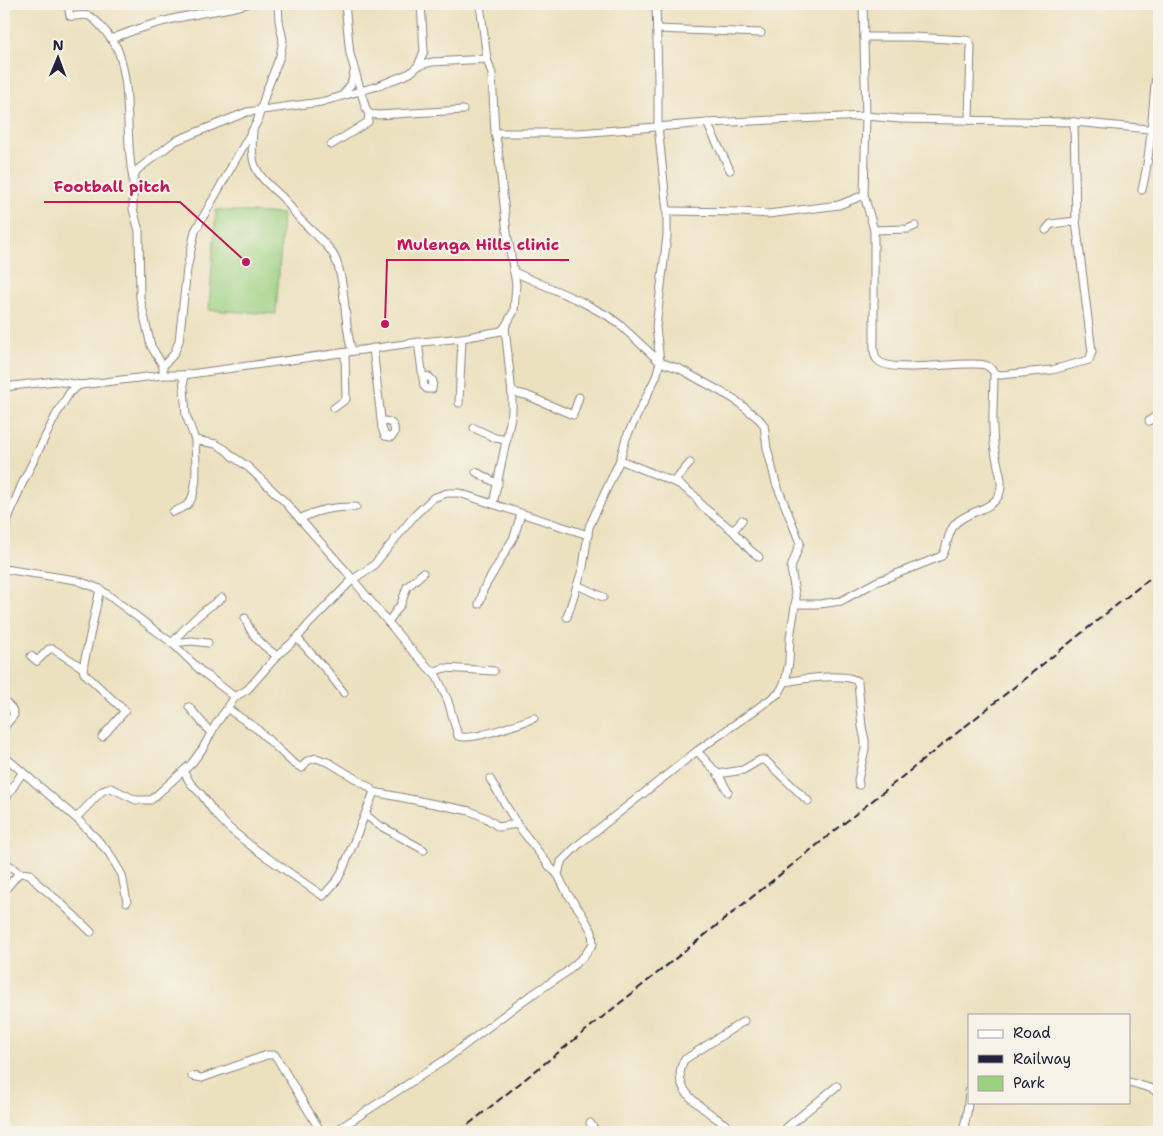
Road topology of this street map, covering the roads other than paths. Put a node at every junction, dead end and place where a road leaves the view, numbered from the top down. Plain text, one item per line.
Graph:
1 (68, 4) edge
2 (247, 4) edge
3 (278, 4) edge
4 (345, 4) edge
5 (421, 4) edge
6 (480, 4) edge
7 (656, 4) edge
8 (863, 4) edge
9 (658, 29) junction
10 (761, 33) dead end
11 (864, 37) junction
12 (111, 39) junction
13 (1159, 50) edge
14 (424, 51) junction
15 (487, 59) junction
16 (432, 62) junction
17 (418, 66) junction
18 (354, 72) junction
19 (360, 91) junction
20 (342, 96) junction
21 (260, 110) junction
22 (463, 110) dead end
23 (369, 114) junction
24 (866, 116) junction
25 (969, 120) junction
26 (1074, 122) junction
27 (707, 123) junction
28 (658, 126) junction
29 (1156, 129) edge
30 (252, 131) junction
31 (495, 134) junction
32 (331, 145) dead end
33 (730, 170) dead end
34 (133, 178) junction
35 (1142, 190) dead end
36 (864, 195) junction
37 (667, 211) junction
38 (1076, 221) junction
39 (915, 226) dead end
40 (874, 230) junction
41 (1046, 230) dead end
42 (514, 272) junction
43 (505, 327) junction
44 (462, 338) junction
45 (418, 342) junction
46 (373, 348) junction
47 (349, 352) junction
48 (660, 362) junction
49 (163, 366) junction
50 (994, 373) junction
51 (163, 375) junction
52 (183, 375) junction
53 (423, 376) dead end
54 (80, 385) junction
55 (4, 387) edge
56 (512, 392) junction
57 (579, 397) dead end
58 (459, 403) dead end
59 (334, 408) dead end
60 (1159, 413) edge
61 (382, 421) dead end
62 (1149, 422) dead end
63 (474, 428) dead end
64 (195, 440) junction
65 (507, 440) junction
66 (620, 460) junction
67 (690, 463) dead end
68 (476, 472) dead end
69 (674, 482) junction
70 (498, 484) junction
71 (493, 504) junction
72 (356, 507) dead end
73 (173, 512) dead end
74 (521, 514) junction
75 (300, 519) junction
76 (742, 520) dead end
77 (4, 529) edge
78 (733, 531) junction
79 (588, 536) junction
80 (759, 557) dead end
81 (4, 569) edge
82 (423, 573) dead end
83 (352, 580) junction
84 (577, 585) junction
85 (100, 589) junction
86 (222, 598) dead end
87 (603, 598) dead end
88 (479, 604) dead end
89 (795, 604) junction
90 (567, 617) dead end
91 (245, 618) dead end
92 (388, 622) junction
93 (297, 638) junction
94 (172, 643) junction
95 (208, 643) dead end
96 (31, 656) dead end
97 (277, 656) junction
98 (83, 668) junction
99 (494, 671) dead end
100 (433, 672) junction
101 (785, 682) junction
102 (344, 693) dead end
103 (235, 697) junction
104 (4, 700) edge
105 (188, 707) dead end
106 (228, 709) junction
107 (534, 718) dead end
108 (4, 726) edge
109 (211, 733) junction
110 (102, 738) dead end
111 (697, 751) junction
112 (4, 756) edge
113 (183, 771) junction
114 (22, 773) junction
115 (718, 774) junction
116 (490, 780) dead end
117 (859, 785) dead end
118 (374, 792) junction
119 (728, 792) dead end
120 (4, 801) edge
121 (808, 801) dead end
122 (366, 815) junction
123 (76, 818) junction
124 (517, 824) junction
125 (424, 850) dead end
126 (4, 861) edge
127 (19, 873) junction
128 (558, 874) junction
129 (4, 891) edge
130 (127, 902) dead end
131 (91, 932) dead end
132 (744, 1021) dead end
133 (192, 1076) dead end
134 (1130, 1082) edge
135 (837, 1086) dead end
136 (1159, 1094) edge
137 (968, 1102) edge
138 (590, 1123) dead end
139 (726, 1124) junction
140 (321, 1132) edge
141 (334, 1132) edge
142 (596, 1132) edge
143 (716, 1132) edge
144 (734, 1132) edge
145 (784, 1132) edge
146 (963, 1132) edge

1 - 12 street
2 - 12 street
3 - 21 street
4 - 18 street
5 - 14 street
6 - 15 street
7 - 9 street
8 - 11 street
9 - 10 street
9 - 28 street
11 - 24 street
11 - 25 street
12 - 34 street
13 - 29 street
14 - 16 street
14 - 17 street
15 - 16 street
15 - 31 street
16 - 17 street
17 - 19 street
18 - 19 street
18 - 20 street
19 - 20 street
19 - 23 street
20 - 21 street
21 - 30 street
21 - 34 street
22 - 23 street
23 - 32 street
24 - 25 street
24 - 27 street
24 - 36 street
25 - 26 street
26 - 29 street
26 - 38 street
27 - 28 street
27 - 33 street
28 - 31 street
28 - 37 street
29 - 35 street
30 - 47 street
30 - 49 street
31 - 42 street
34 - 49 street
36 - 37 street
36 - 40 street
37 - 48 street
38 - 41 street
38 - 50 street
39 - 40 street
40 - 50 street
42 - 43 street
42 - 48 street
43 - 44 street
43 - 56 street
44 - 45 street
44 - 58 street
45 - 46 street
45 - 53 street
46 - 47 street
46 - 61 street
47 - 52 street
47 - 59 street
48 - 66 street
48 - 89 street
49 - 51 street
50 - 89 street
51 - 52 street
51 - 54 street
52 - 64 street
54 - 55 street
54 - 77 street
56 - 57 street
56 - 65 street
60 - 62 street
63 - 65 street
64 - 73 street
64 - 75 street
65 - 70 street
66 - 69 street
66 - 79 street
67 - 69 street
68 - 70 street
69 - 78 street
70 - 71 street
71 - 74 street
71 - 83 street
72 - 75 street
74 - 79 street
74 - 88 street
75 - 83 street
76 - 78 street
78 - 80 street
79 - 84 street
81 - 85 street
82 - 92 street
83 - 92 street
83 - 93 street
84 - 87 street
84 - 90 street
85 - 94 street
85 - 98 street
86 - 94 street
89 - 101 street
91 - 97 street
92 - 100 street
93 - 97 street
93 - 102 street
94 - 95 street
94 - 103 street
96 - 98 street
97 - 103 street
98 - 110 street
99 - 100 street
100 - 107 street
101 - 111 street
101 - 117 street
103 - 106 street
104 - 108 street
105 - 109 street
106 - 109 street
106 - 118 street
109 - 113 street
111 - 115 street
111 - 128 street
112 - 114 street
113 - 122 street
113 - 123 street
114 - 120 street
114 - 123 street
115 - 119 street
115 - 121 street
116 - 124 street
118 - 122 street
118 - 124 street
122 - 125 street
123 - 130 street
124 - 128 street
126 - 127 street
127 - 129 street
127 - 131 street
128 - 141 street
132 - 139 street
133 - 140 street
134 - 136 street
135 - 145 street
137 - 146 street
138 - 142 street
139 - 143 street
139 - 144 street

